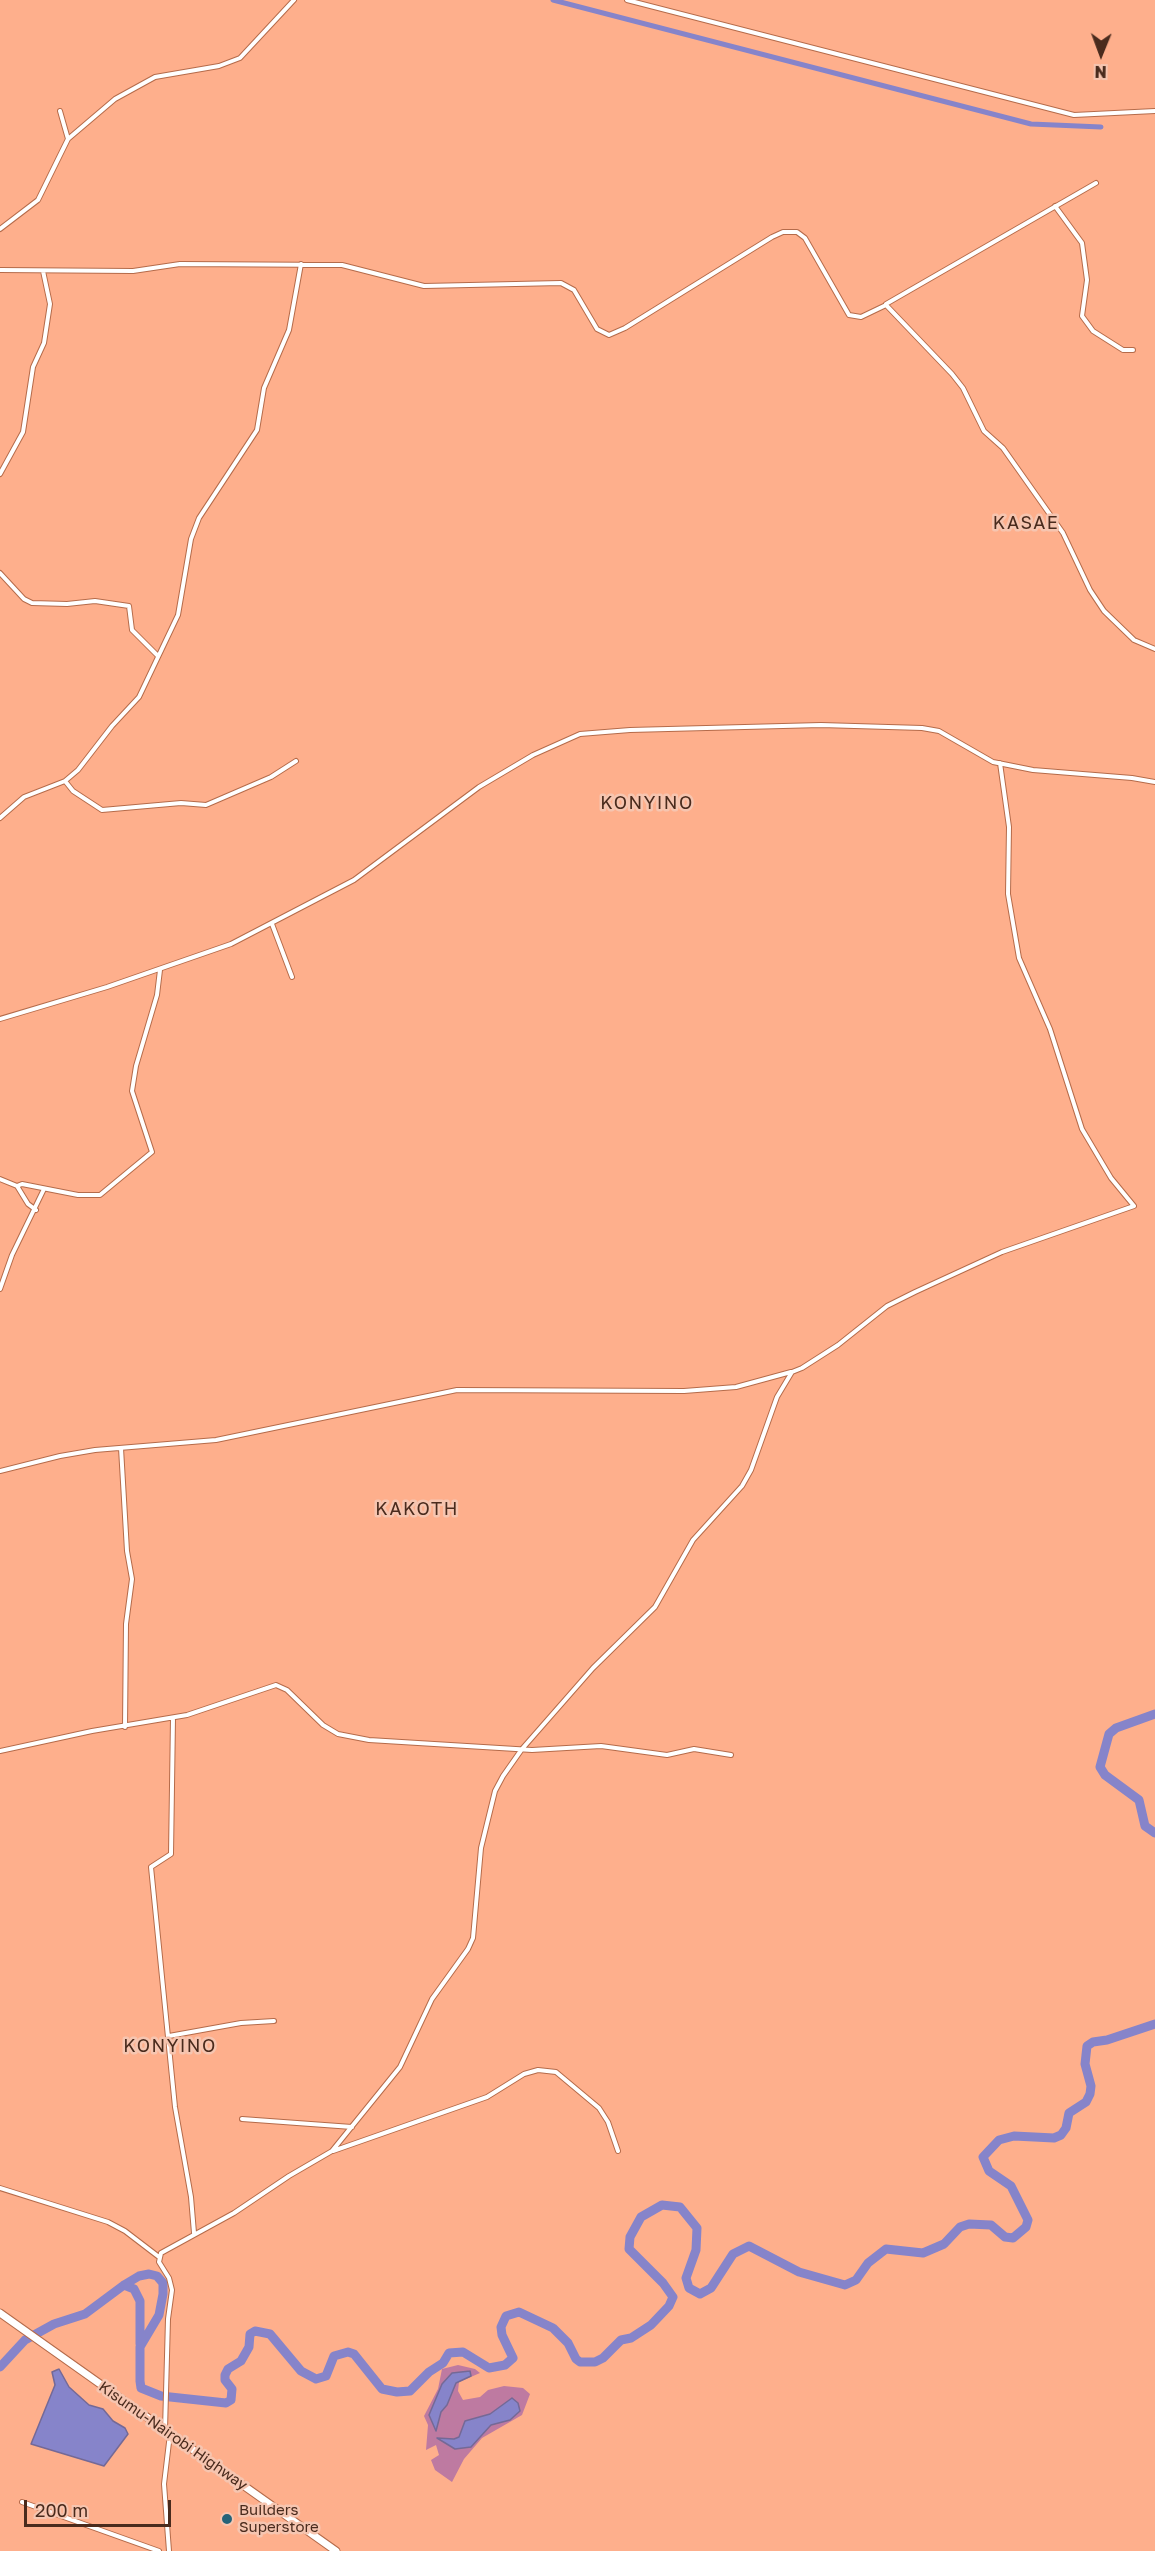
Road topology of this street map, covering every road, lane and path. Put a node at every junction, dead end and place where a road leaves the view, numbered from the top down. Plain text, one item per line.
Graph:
1 (294, 0) edge
2 (627, 0) edge
3 (60, 111) dead end
4 (1155, 111) edge
5 (68, 139) junction
6 (1096, 183) dead end
7 (1055, 206) junction
8 (0, 229) edge
9 (301, 264) junction
10 (0, 270) edge
11 (43, 271) junction
12 (886, 305) junction
13 (1133, 350) dead end
14 (0, 474) edge
15 (0, 573) edge
16 (1155, 649) edge
17 (158, 656) junction
18 (296, 761) dead end
19 (1000, 763) junction
20 (65, 781) junction
21 (1155, 782) edge
22 (0, 818) edge
23 (272, 924) junction
24 (160, 970) junction
25 (292, 977) dead end
26 (0, 1019) edge
27 (0, 1179) edge
28 (17, 1186) junction
29 (44, 1190) junction
30 (36, 1210) junction
31 (0, 1289) edge
32 (792, 1372) junction
33 (121, 1448) junction
34 (0, 1471) edge
35 (173, 1718) junction
36 (124, 1726) junction
37 (522, 1749) junction
38 (0, 1751) edge
39 (731, 1755) dead end
40 (274, 2021) dead end
41 (169, 2036) junction
42 (242, 2119) dead end
43 (352, 2127) junction
44 (332, 2151) junction
45 (618, 2151) dead end
46 (0, 2188) edge
47 (194, 2234) dead end
48 (159, 2257) junction
49 (0, 2313) edge
50 (167, 2432) junction
51 (22, 2502) dead end
52 (159, 2551) edge
53 (169, 2551) edge
54 (336, 2551) edge

1 - 5 street
2 - 4 street
3 - 5 street
5 - 8 street
6 - 7 street
7 - 12 street
7 - 13 street
9 - 11 street
9 - 12 street
9 - 17 street
10 - 11 street
11 - 14 street
12 - 16 street
15 - 17 street
17 - 20 street
18 - 20 street
19 - 21 street
19 - 23 street
19 - 32 street
20 - 22 street
23 - 24 street
23 - 25 street
24 - 26 street
24 - 29 street
27 - 28 street
28 - 29 street
28 - 30 street
29 - 30 street
30 - 31 street
32 - 33 street
32 - 37 street
33 - 34 street
33 - 36 street
35 - 36 street
35 - 37 street
35 - 41 street
36 - 38 street
37 - 39 street
37 - 43 street
40 - 41 street
41 - 47 street
42 - 43 street
43 - 44 street
44 - 45 street
44 - 48 street
46 - 48 street
48 - 50 street
49 - 50 highway, Kisumu-Nairobi Highway
50 - 53 street
50 - 54 highway, Kisumu-Nairobi Highway
51 - 52 street

